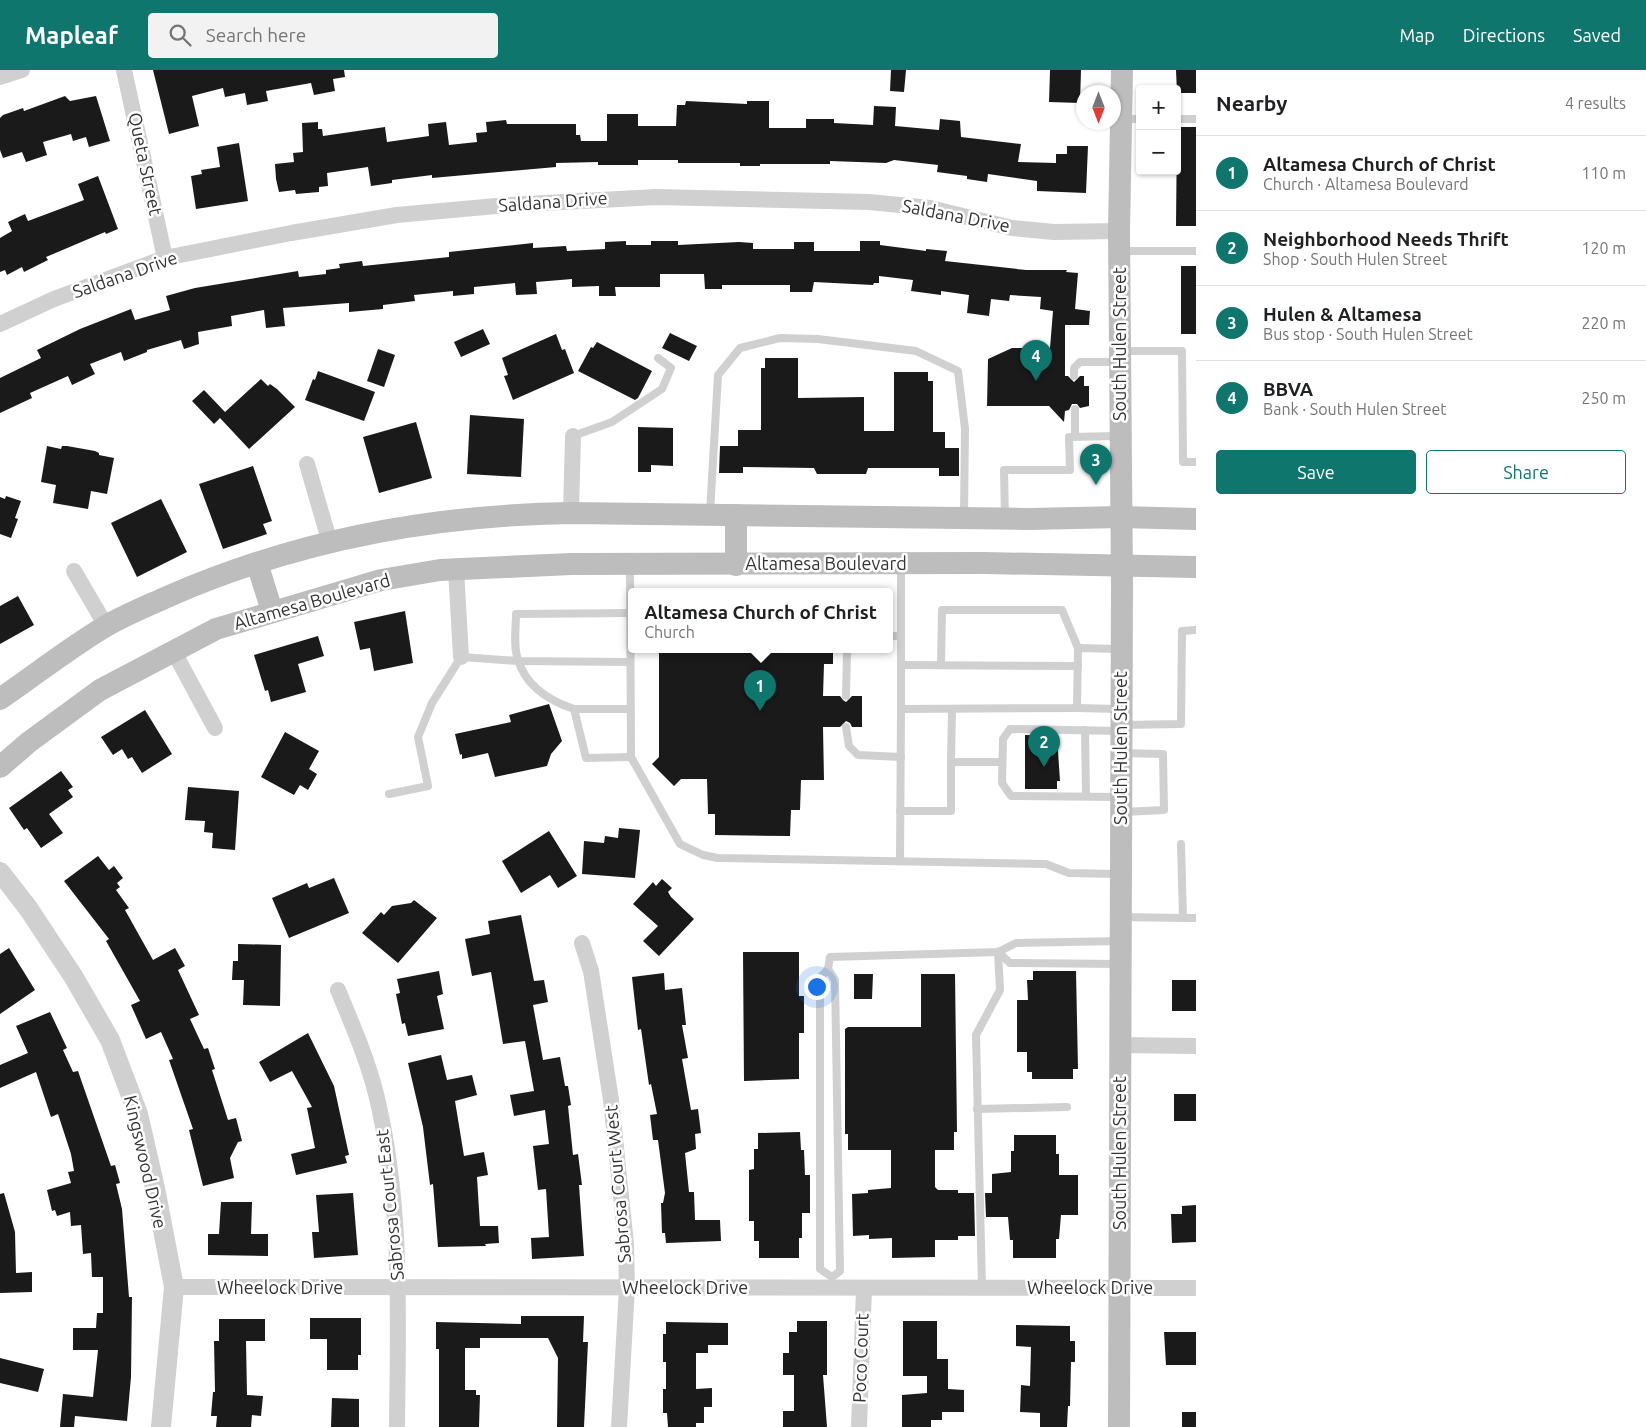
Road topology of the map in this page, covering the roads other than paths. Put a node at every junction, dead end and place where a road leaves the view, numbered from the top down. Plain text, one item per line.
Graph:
1 (22, 70) edge
2 (124, 70) edge
3 (1122, 70) edge
4 (0, 77) edge
5 (1130, 119) edge
6 (1181, 119) edge
7 (1196, 119) edge
8 (1119, 241) junction
9 (1196, 251) edge
10 (165, 258) junction
11 (0, 324) edge
12 (1120, 357) junction
13 (658, 358) dead end
14 (1074, 376) dead end
15 (1075, 409) dead end
16 (573, 436) joint
17 (1075, 436) junction
18 (1120, 436) junction
19 (1196, 462) edge
20 (306, 464) dead end
21 (572, 513) junction
22 (710, 515) junction
23 (736, 516) junction
24 (1121, 517) junction
25 (964, 518) junction
26 (1005, 519) junction
27 (1196, 519) edge
28 (330, 543) junction
29 (257, 563) junction
30 (901, 564) junction
31 (630, 565) junction
32 (736, 565) junction
33 (1122, 566) junction
34 (1196, 567) edge
35 (456, 569) junction
36 (74, 571) dead end
37 (630, 588) edge
38 (272, 611) junction
39 (628, 613) edge
40 (106, 626) junction
41 (1196, 630) edge
42 (893, 636) edge
43 (900, 636) junction
44 (1078, 648) junction
45 (1122, 649) junction
46 (174, 652) junction
47 (630, 653) edge
48 (847, 653) edge
49 (461, 657) junction
50 (518, 661) junction
51 (630, 662) junction
52 (900, 665) junction
53 (941, 665) junction
54 (1078, 666) junction
55 (846, 696) dead end
56 (0, 699) edge
57 (1077, 708) junction
58 (630, 709) junction
59 (900, 709) junction
60 (574, 710) junction
61 (952, 710) junction
62 (846, 727) dead end
63 (215, 728) dead end
64 (1121, 729) junction
65 (1085, 730) junction
66 (900, 756) junction
67 (631, 757) junction
68 (951, 762) junction
69 (1002, 762) junction
70 (0, 767) edge
71 (389, 794) dead end
72 (1086, 796) junction
73 (1121, 805) junction
74 (900, 811) junction
75 (1181, 844) dead end
76 (900, 861) junction
77 (0, 872) edge
78 (1120, 874) junction
79 (1120, 917) junction
80 (1183, 918) junction
81 (1196, 918) edge
82 (1120, 941) junction
83 (582, 943) dead end
84 (998, 952) junction
85 (1120, 964) junction
86 (828, 968) junction
87 (338, 990) dead end
88 (1119, 1045) junction
89 (1196, 1046) edge
90 (1067, 1107) dead end
91 (977, 1109) junction
92 (832, 1283) junction
93 (174, 1287) junction
94 (1120, 1287) junction
95 (627, 1288) junction
96 (982, 1288) junction
97 (1196, 1288) edge
98 (399, 1289) junction
99 (864, 1289) junction
100 (161, 1427) edge
101 (397, 1427) edge
102 (619, 1427) edge
103 (859, 1427) edge
104 (1119, 1427) edge

1 - 4 street
2 - 10 street, Queta Street
3 - 5 main road, South Hulen Street
5 - 8 main road, South Hulen Street
6 - 7 lane
8 - 9 lane
8 - 10 street, Saldana Drive
8 - 12 main road, South Hulen Street
10 - 11 street, Saldana Drive
12 - 14 lane
12 - 18 main road, South Hulen Street
12 - 19 lane
13 - 16 lane
15 - 17 lane
16 - 21 street
17 - 18 lane
17 - 26 lane
18 - 24 main road, South Hulen Street
20 - 28 street
21 - 22 main road
21 - 28 main road
22 - 23 main road
22 - 25 lane
23 - 25 main road
23 - 32 main road
24 - 26 main road
24 - 27 main road
24 - 33 main road, South Hulen Street
25 - 26 main road
28 - 29 main road
29 - 38 main road
29 - 40 main road
30 - 32 main road, Altamesa Boulevard
30 - 33 main road, Altamesa Boulevard
30 - 43 lane
31 - 32 main road, Altamesa Boulevard
31 - 35 main road, Altamesa Boulevard
31 - 37 lane
33 - 34 main road, Altamesa Boulevard
33 - 45 main road, South Hulen Street
35 - 38 main road, Altamesa Boulevard
35 - 49 street
36 - 40 street
38 - 46 main road, Altamesa Boulevard
39 - 50 lane
40 - 56 main road
41 - 64 lane
42 - 43 lane
43 - 52 lane
44 - 45 lane
44 - 53 lane
44 - 54 lane
45 - 64 main road, South Hulen Street
46 - 63 street
46 - 70 main road, Altamesa Boulevard
47 - 51 lane
48 - 55 lane
49 - 50 lane
49 - 71 lane
50 - 51 lane
50 - 60 lane
51 - 58 lane
52 - 53 lane
52 - 59 lane
53 - 54 lane
54 - 57 lane
57 - 61 lane
57 - 64 lane
58 - 60 lane
58 - 67 lane
59 - 61 lane
59 - 66 lane
60 - 67 lane
61 - 68 lane
62 - 66 lane
64 - 65 lane
64 - 73 main road, South Hulen Street
64 - 73 lane
65 - 69 lane
65 - 72 lane
66 - 74 lane
67 - 76 lane
68 - 69 lane
68 - 74 lane
69 - 72 lane
72 - 73 lane
73 - 78 main road, South Hulen Street
74 - 76 lane
75 - 80 lane
76 - 78 lane
77 - 93 street, Kingswood Drive
78 - 79 main road, South Hulen Street
79 - 80 lane
79 - 82 main road, South Hulen Street
80 - 81 lane
82 - 84 lane
82 - 85 main road, South Hulen Street
83 - 95 street, Sabrosa Court West
84 - 85 lane
84 - 86 lane
84 - 91 lane
85 - 88 main road, South Hulen Street
86 - 92 lane
86 - 92 lane
87 - 98 street, Sabrosa Court East
88 - 89 street
88 - 94 main road, South Hulen Street
90 - 91 lane
91 - 96 lane
92 - 95 street, Wheelock Drive
92 - 99 street, Wheelock Drive
93 - 98 street, Wheelock Drive
93 - 100 street, Kingswood Drive
94 - 96 street, Wheelock Drive
94 - 97 street, Wheelock Drive
94 - 104 main road, South Hulen Street
95 - 98 street, Wheelock Drive
95 - 102 street, Sabrosa Court West
96 - 99 street, Wheelock Drive
98 - 101 street, Sabrosa Court East
99 - 103 street, Poco Court

